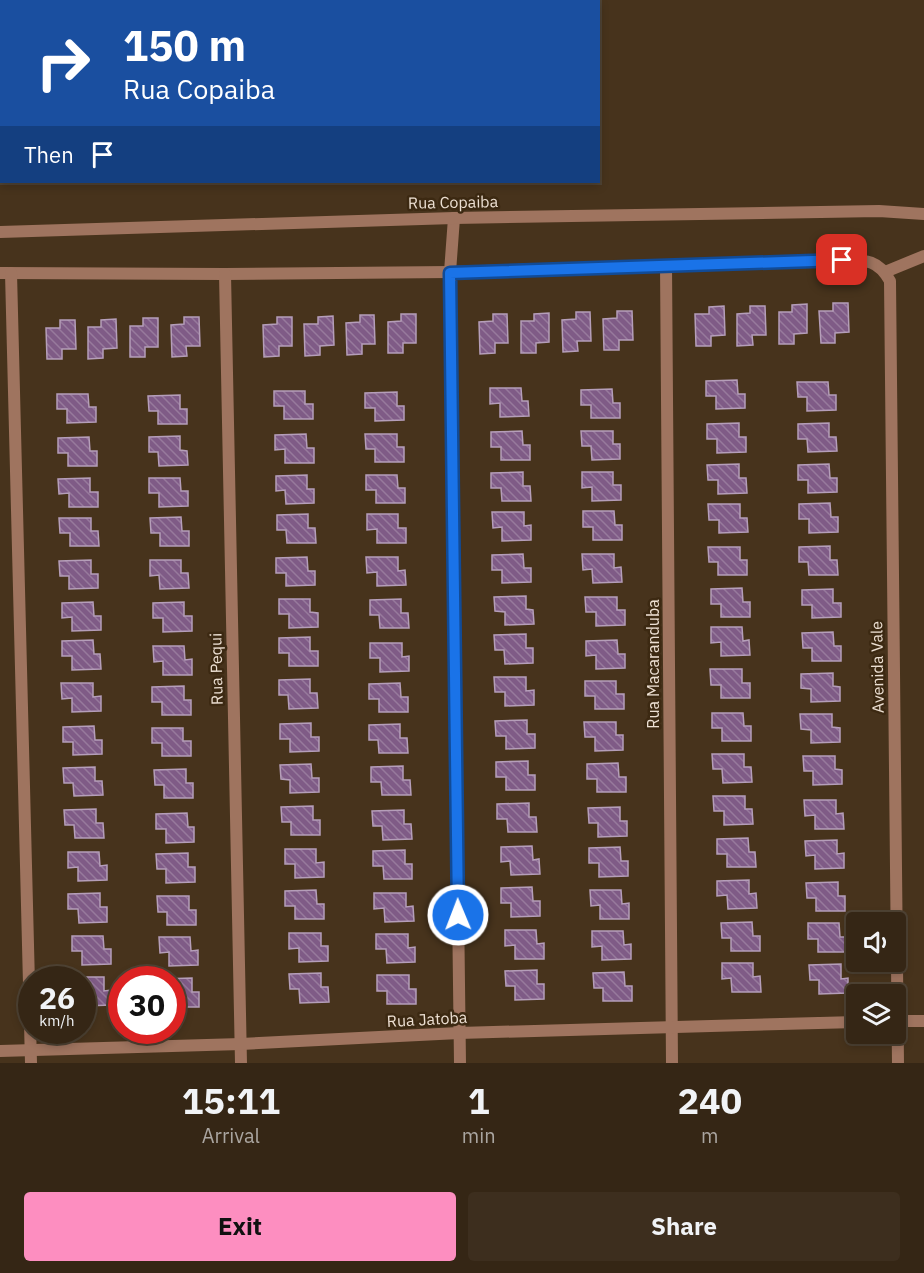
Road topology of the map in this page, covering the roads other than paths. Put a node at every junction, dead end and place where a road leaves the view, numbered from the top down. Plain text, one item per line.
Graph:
1 (924, 214) edge
2 (454, 218) junction
3 (0, 232) edge
4 (924, 256) edge
5 (666, 265) junction
6 (885, 272) junction
7 (6, 273) edge
8 (450, 273) junction
9 (225, 274) junction
10 (896, 984) edge
11 (906, 1021) edge
12 (924, 1021) edge
13 (846, 1022) edge
14 (671, 1027) junction
15 (459, 1034) junction
16 (241, 1044) junction
17 (897, 1044) edge
18 (0, 1051) edge
19 (31, 1057) edge
20 (241, 1063) edge
21 (459, 1063) edge
22 (672, 1063) edge
23 (898, 1063) edge

1 - 2 street, Rua Copaiba
2 - 3 street, Rua Copaiba
2 - 8 street
4 - 6 street
5 - 6 street
5 - 8 street
5 - 14 street, Rua Macaranduba
6 - 10 street, Avenida Vale
7 - 9 street
7 - 19 street
8 - 9 street
8 - 15 street
9 - 16 street, Rua Pequi
11 - 12 street
13 - 14 street, Rua Jatoba
14 - 15 street, Rua Jatoba
14 - 22 street, Rua Macaranduba
15 - 16 street, Rua Jatoba
15 - 21 street
16 - 19 street, Rua Jatoba
16 - 20 street, Rua Pequi
17 - 23 street, Avenida Vale
18 - 19 street, Rua Jatoba

